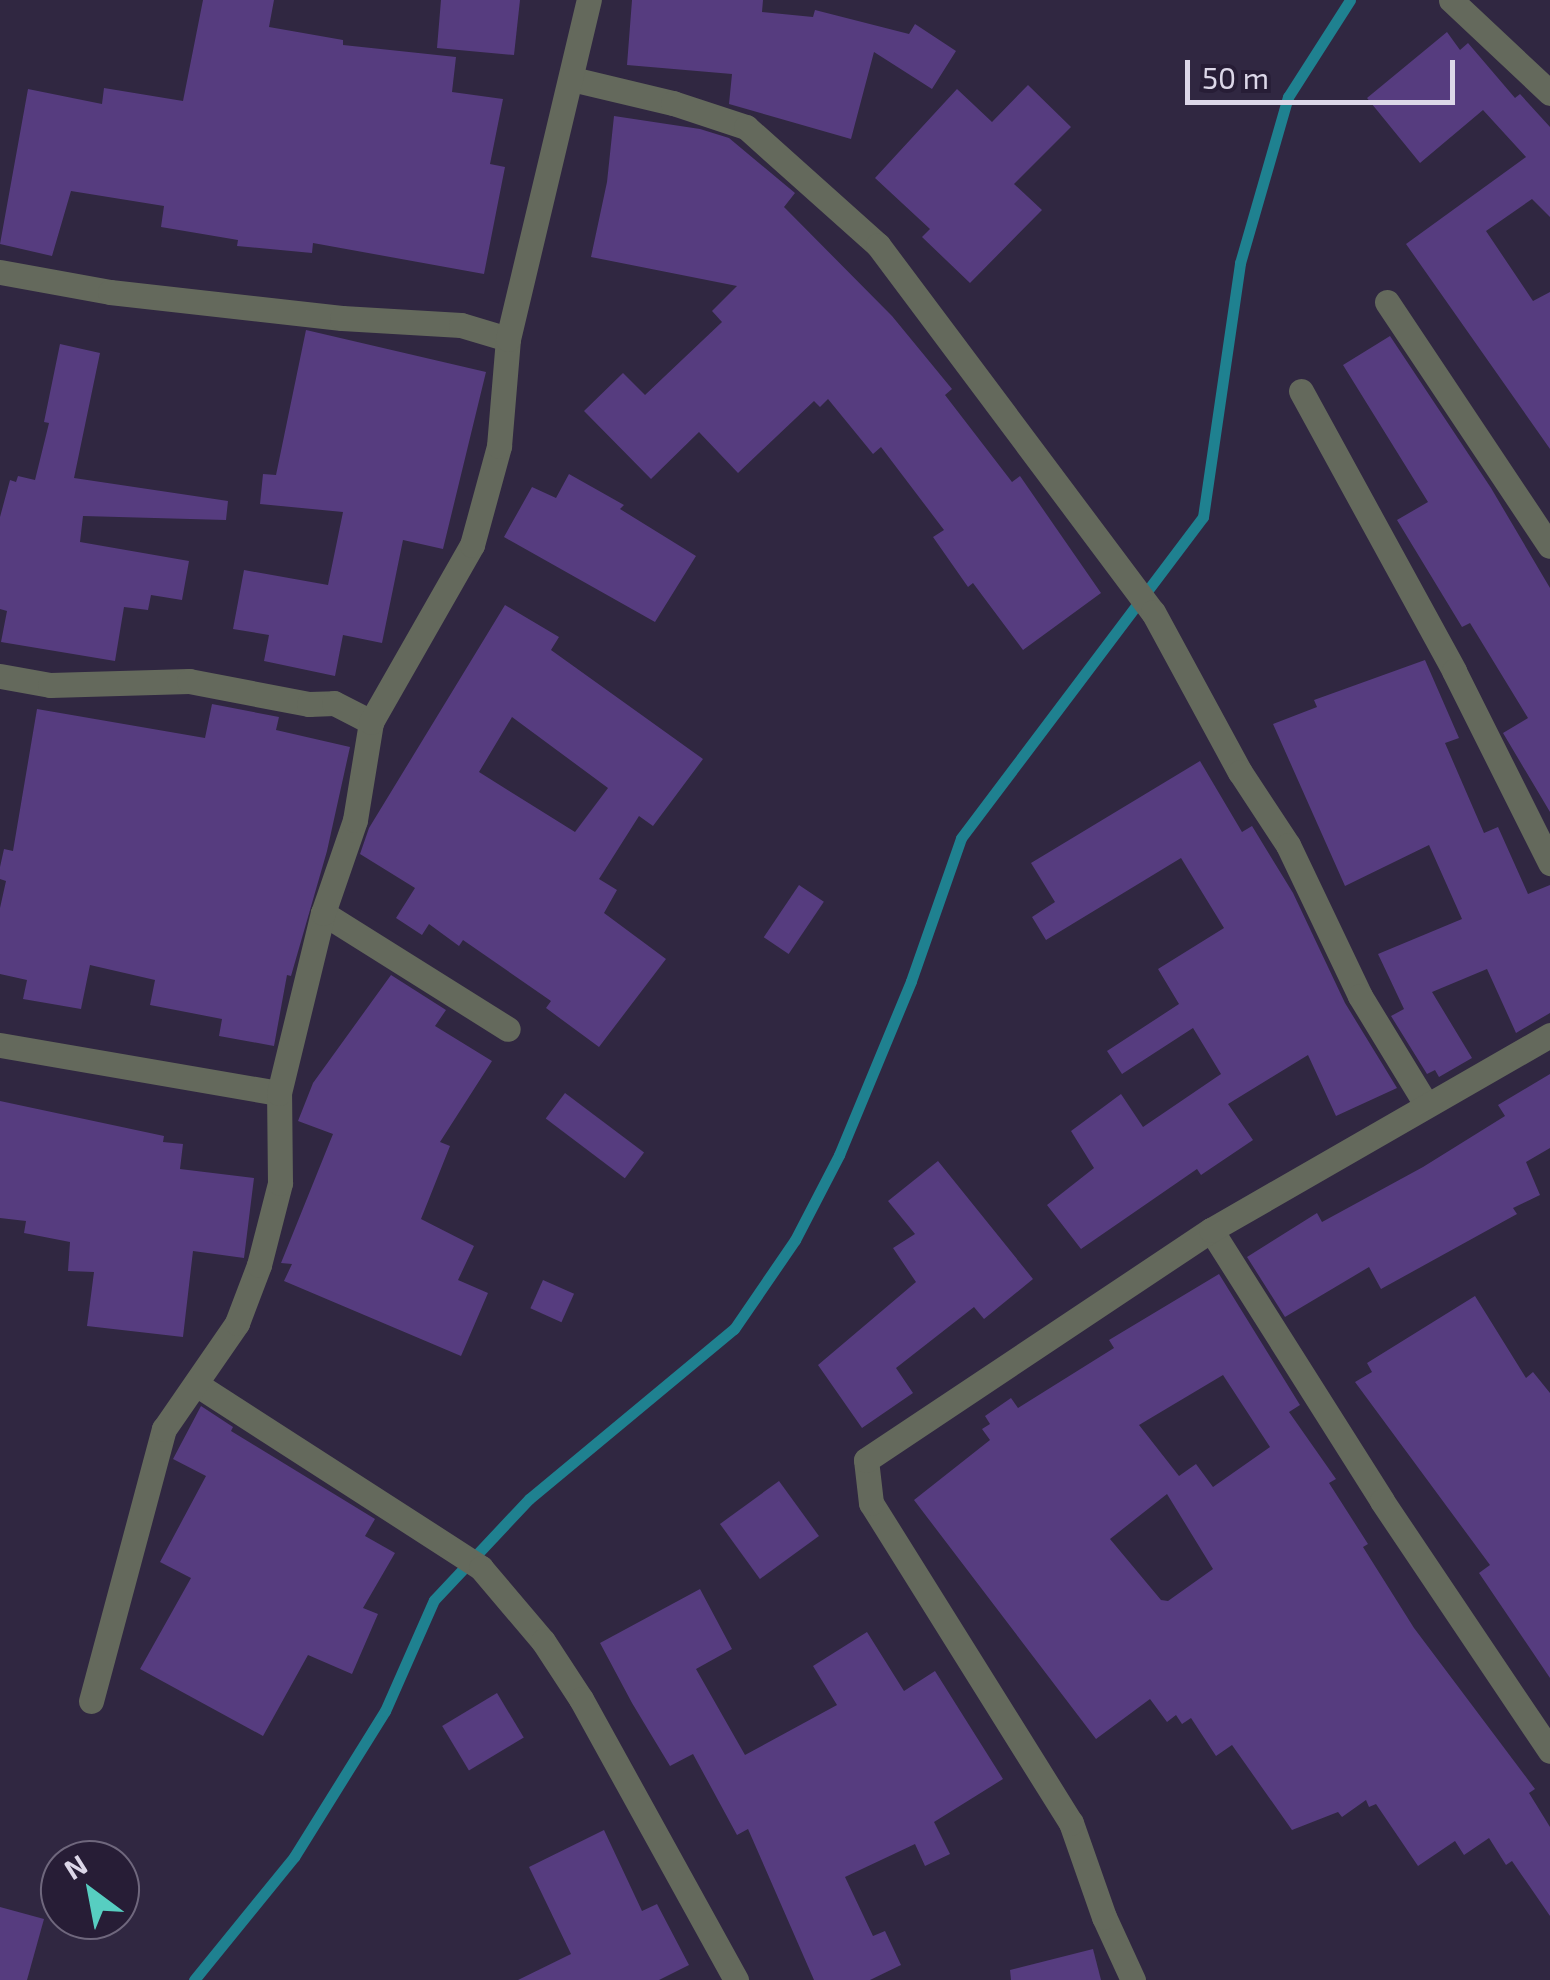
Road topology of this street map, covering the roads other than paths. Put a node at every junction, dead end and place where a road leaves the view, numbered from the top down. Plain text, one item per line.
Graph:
1 (588, 0) edge
2 (1452, 0) edge
3 (572, 80) junction
4 (1550, 93) edge
5 (0, 272) edge
6 (1387, 302) dead end
7 (508, 339) junction
8 (1301, 390) dead end
9 (1550, 546) edge
10 (0, 676) edge
11 (370, 722) junction
12 (1550, 862) edge
13 (323, 913) junction
14 (508, 1029) dead end
15 (1550, 1035) edge
16 (0, 1045) edge
17 (279, 1093) junction
18 (1426, 1104) junction
19 (1211, 1230) junction
20 (196, 1384) junction
21 (92, 1701) dead end
22 (1550, 1751) edge
23 (736, 1980) edge
24 (1133, 1980) edge

1 - 3 street
2 - 4 street
3 - 7 street
3 - 18 street
5 - 7 street
6 - 9 street
7 - 11 street
8 - 12 street
10 - 11 street
11 - 13 street
13 - 14 street
13 - 17 street
15 - 18 street
16 - 17 street
17 - 20 street
18 - 19 street
19 - 22 street
19 - 24 street
20 - 21 street
20 - 23 street

